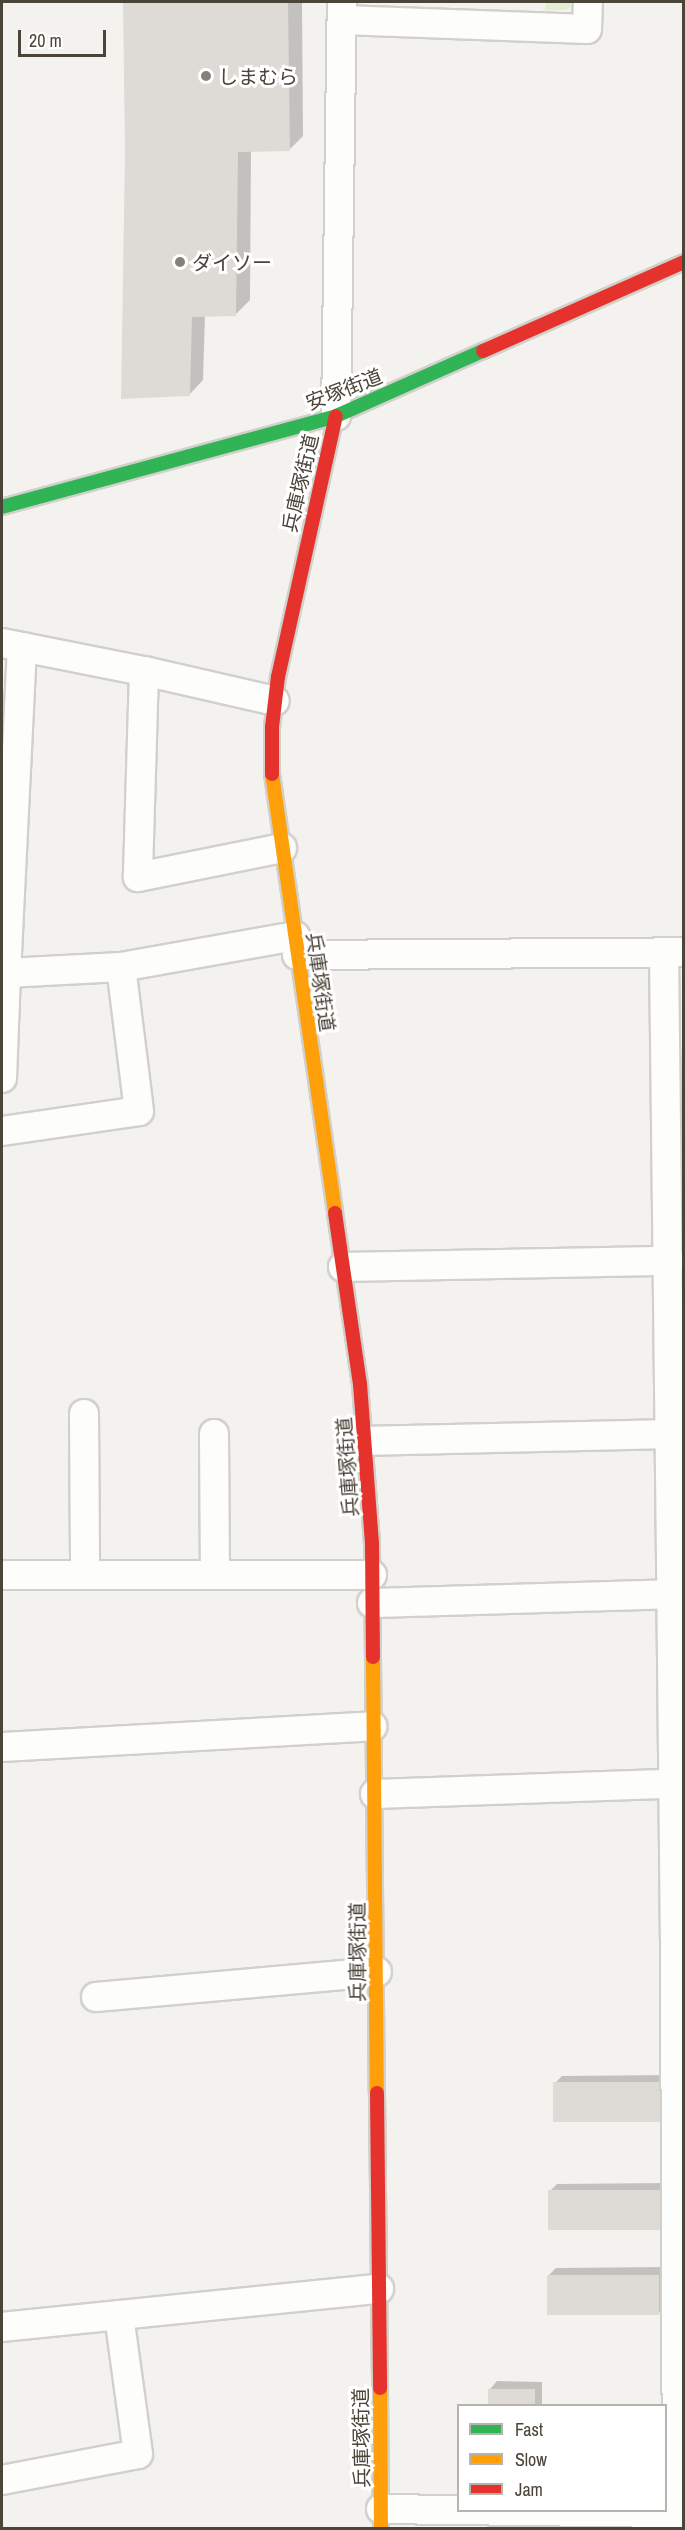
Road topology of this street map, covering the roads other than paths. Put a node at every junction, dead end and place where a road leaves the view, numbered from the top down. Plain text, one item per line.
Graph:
1 (588, 2) edge
2 (342, 11) edge
3 (684, 262) edge
4 (336, 416) junction
5 (2, 507) edge
6 (12, 645) edge
7 (144, 671) junction
8 (275, 701) junction
9 (282, 848) junction
10 (296, 945) junction
11 (674, 952) edge
12 (121, 968) junction
13 (6, 973) junction
14 (2, 1078) edge
15 (2, 1131) edge
16 (670, 1261) junction
17 (343, 1267) junction
18 (84, 1414) dead end
19 (214, 1434) dead end
20 (670, 1434) junction
21 (364, 1441) junction
22 (677, 1563) edge
23 (2, 1575) edge
24 (85, 1575) junction
25 (215, 1575) junction
26 (372, 1575) junction
27 (672, 1594) junction
28 (372, 1603) junction
29 (372, 1726) junction
30 (2, 1748) edge
31 (678, 1783) edge
32 (375, 1794) junction
33 (680, 1938) edge
34 (376, 1972) junction
35 (96, 1997) dead end
36 (680, 2091) edge
37 (680, 2196) edge
38 (379, 2289) junction
39 (119, 2315) junction
40 (2, 2327) edge
41 (2, 2480) edge
42 (381, 2519) edge
43 (677, 2521) edge

1 - 2 street
2 - 4 street
3 - 4 street, 安塚街道
4 - 5 street, 安塚街道
4 - 8 street, 兵庫塚街道
6 - 7 street
6 - 13 street
7 - 8 street
7 - 9 street
8 - 9 street, 兵庫塚街道
9 - 10 street, 兵庫塚街道
10 - 11 street
10 - 12 street
10 - 17 street, 兵庫塚街道
11 - 16 street
12 - 13 street
12 - 15 street
13 - 14 street
16 - 17 street
16 - 20 street
17 - 21 street, 兵庫塚街道
18 - 24 street
19 - 25 street
20 - 21 street
20 - 22 street
21 - 26 street, 兵庫塚街道
22 - 27 street
23 - 24 street
24 - 25 street
25 - 26 street
26 - 28 street, 兵庫塚街道
27 - 28 street
27 - 31 street
28 - 29 street, 兵庫塚街道
29 - 30 street
29 - 32 street, 兵庫塚街道
31 - 32 street
31 - 33 street
32 - 34 street, 兵庫塚街道
33 - 36 street
34 - 35 street
34 - 38 street, 兵庫塚街道
36 - 37 street
37 - 43 street
38 - 39 street
38 - 42 street, 兵庫塚街道
39 - 40 street
39 - 41 street
42 - 43 street

